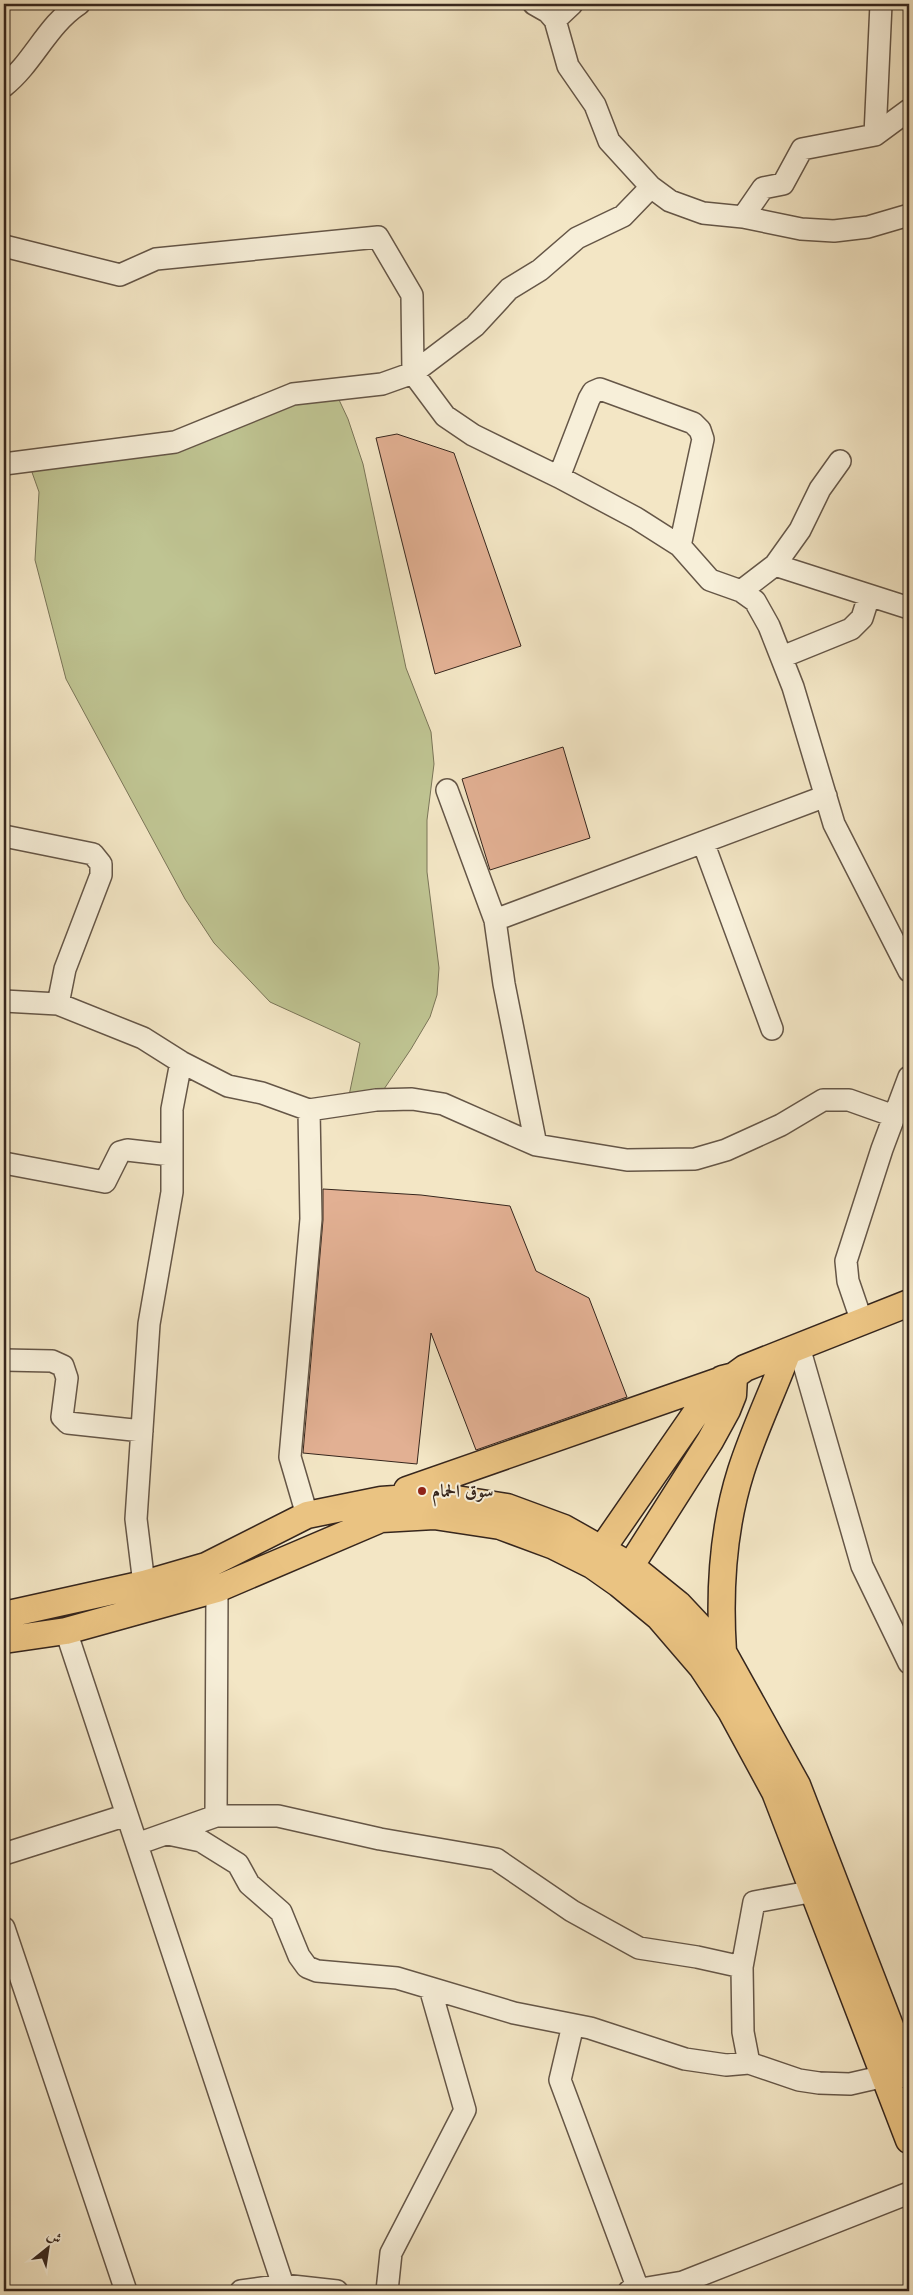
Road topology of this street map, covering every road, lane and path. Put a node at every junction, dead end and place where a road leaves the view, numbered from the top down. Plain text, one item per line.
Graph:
1 (534, 4) edge
2 (572, 4) edge
3 (881, 4) edge
4 (66, 7) edge
5 (555, 20) junction
6 (4, 86) edge
7 (909, 110) edge
8 (875, 135) junction
9 (651, 187) junction
10 (909, 216) edge
11 (743, 217) junction
12 (4, 246) edge
13 (412, 373) junction
14 (840, 461) dead end
15 (4, 464) edge
16 (559, 477) junction
17 (680, 546) junction
18 (775, 565) junction
19 (741, 591) junction
20 (869, 596) junction
21 (909, 608) edge
22 (782, 657) junction
23 (447, 790) dead end
24 (826, 796) junction
25 (4, 836) edge
26 (703, 842) junction
27 (495, 920) junction
28 (909, 971) edge
29 (4, 1001) edge
30 (58, 1004) junction
31 (772, 1029) dead end
32 (181, 1062) junction
33 (909, 1077) edge
34 (309, 1110) junction
35 (894, 1116) junction
36 (536, 1145) junction
37 (171, 1155) junction
38 (4, 1164) edge
39 (909, 1302) edge
40 (862, 1322) junction
41 (794, 1349) junction
42 (4, 1360) edge
43 (728, 1377) junction
44 (142, 1431) junction
45 (380, 1500) junction
46 (307, 1515) junction
47 (597, 1557) junction
48 (625, 1575) junction
49 (144, 1584) junction
50 (217, 1588) junction
51 (4, 1615) edge
52 (66, 1631) junction
53 (4, 1640) edge
54 (723, 1652) junction
55 (909, 1663) edge
56 (127, 1815) junction
57 (216, 1816) junction
58 (168, 1834) junction
59 (136, 1844) junction
60 (4, 1854) edge
61 (815, 1891) junction
62 (4, 1928) edge
63 (742, 1967) junction
64 (430, 1988) junction
65 (573, 2025) junction
66 (749, 2063) junction
67 (897, 2076) edge
68 (909, 2140) edge
69 (909, 2193) edge
70 (283, 2285) junction
71 (634, 2290) edge
72 (126, 2291) edge
73 (241, 2291) edge
74 (337, 2291) edge
75 (387, 2291) edge

1 - 5 street
2 - 5 street
3 - 8 street
4 - 6 street
5 - 9 street
7 - 8 street
8 - 11 street
9 - 11 street
9 - 13 street
10 - 11 street
12 - 13 street
13 - 15 street
13 - 16 street
14 - 18 street
16 - 17 street
16 - 17 street
17 - 19 street
18 - 19 street
18 - 20 street
19 - 22 street
20 - 21 street
20 - 22 street
22 - 24 street
23 - 27 street
24 - 26 street
24 - 28 street
25 - 30 street
26 - 27 street
26 - 31 street
27 - 36 street
29 - 30 street
30 - 32 street
32 - 34 street
32 - 37 street
33 - 35 street
34 - 36 street
34 - 46 street
35 - 36 street
35 - 40 street
37 - 38 street
37 - 44 street
39 - 40 main road
40 - 41 main road
41 - 43 main road
41 - 54 main road
41 - 55 street
42 - 44 street
43 - 45 main road
43 - 47 main road
43 - 48 main road
44 - 49 street
45 - 46 main road
45 - 47 main road
46 - 49 main road
47 - 48 main road
47 - 50 main road
48 - 54 main road
48 - 61 main road
49 - 51 main road
50 - 52 main road
50 - 57 street
52 - 53 main road
52 - 56 street
54 - 67 main road
56 - 59 street
56 - 60 street
57 - 58 street
57 - 63 street
58 - 59 street
58 - 64 street
59 - 70 street
61 - 63 street
61 - 67 main road
62 - 72 street
63 - 66 street
64 - 65 street
64 - 75 street
65 - 66 street
65 - 71 street
66 - 67 street
67 - 68 main road
69 - 71 street
70 - 73 street
70 - 74 street

